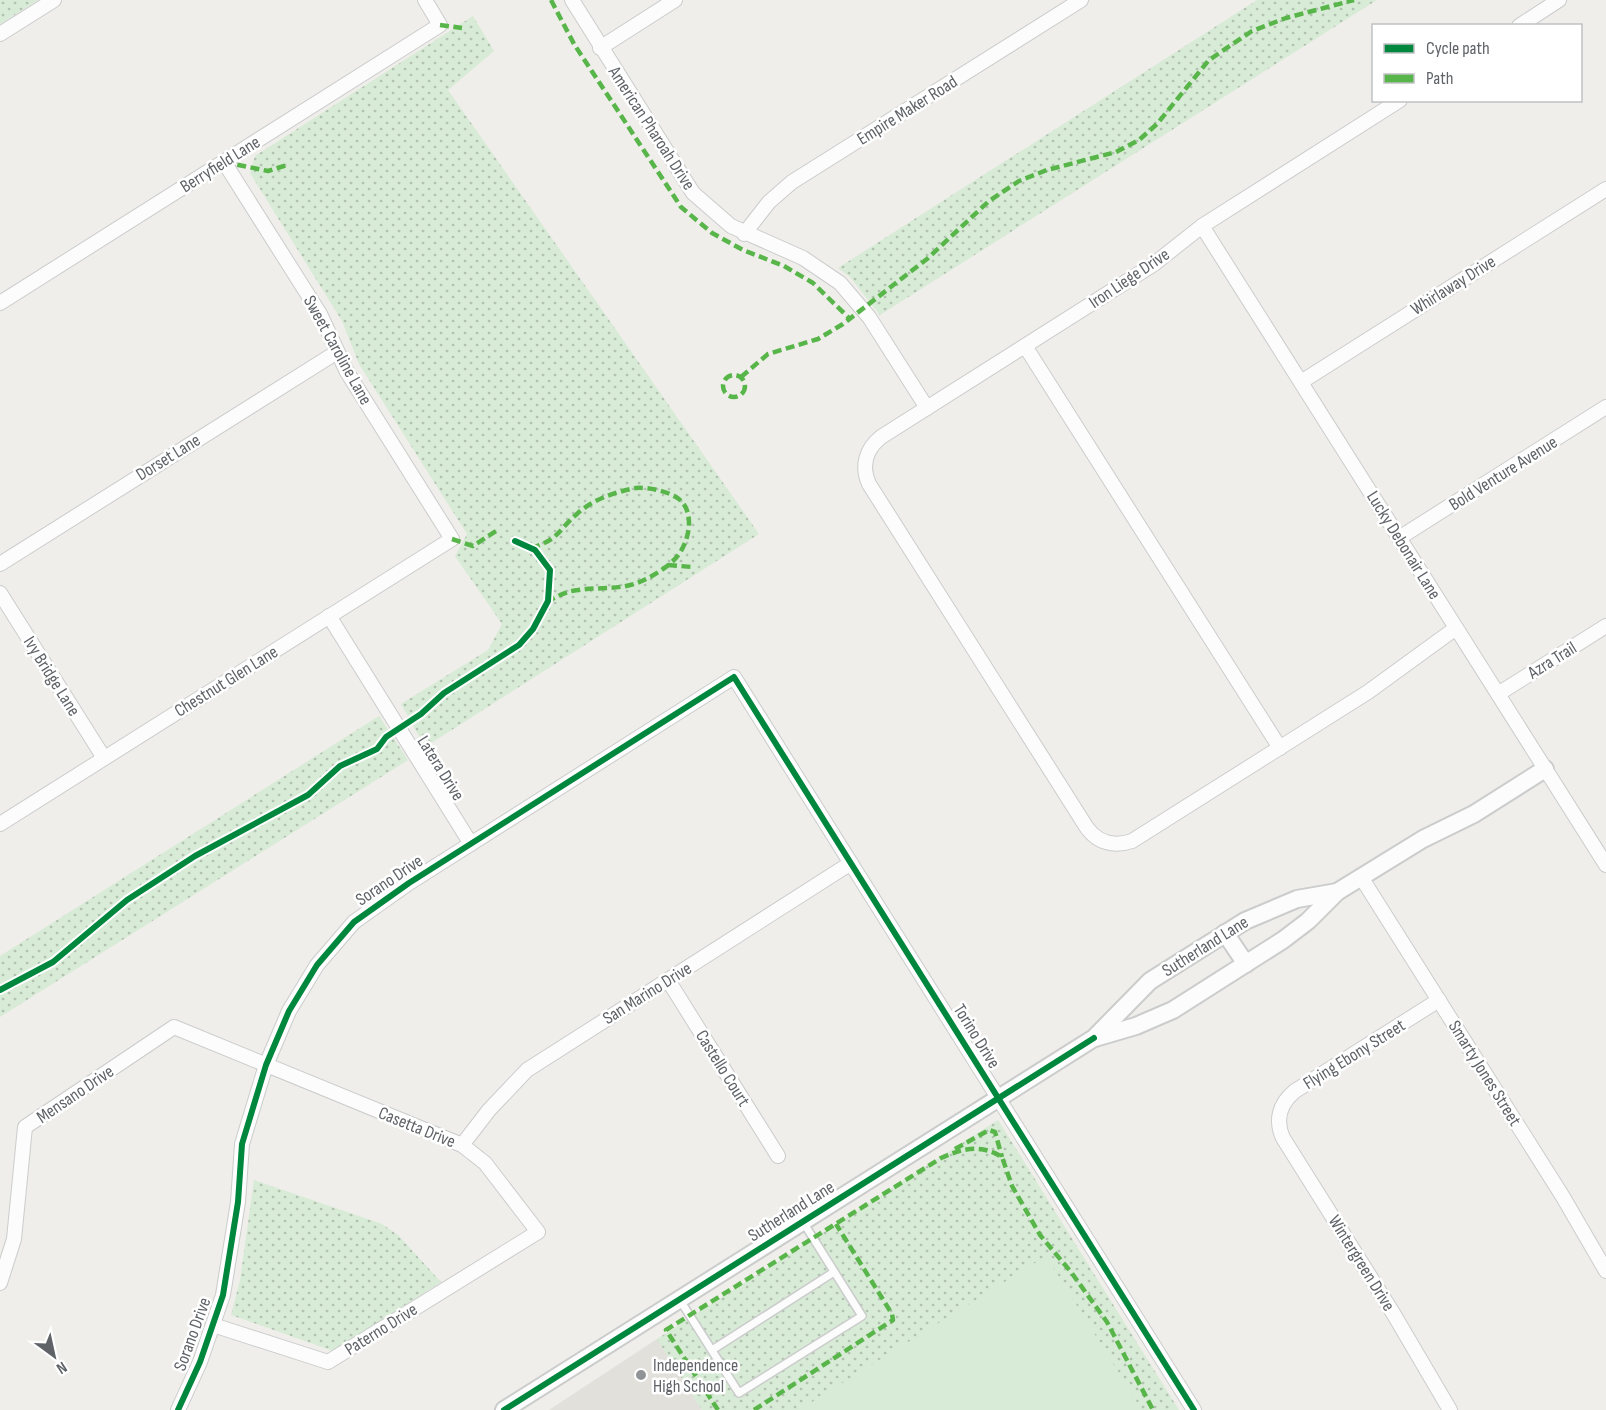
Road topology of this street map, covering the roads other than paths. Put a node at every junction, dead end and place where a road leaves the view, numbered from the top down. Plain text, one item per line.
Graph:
1 (54, 0) edge
2 (425, 0) edge
3 (572, 0) edge
4 (675, 0) edge
5 (1081, 0) edge
6 (1559, 0) edge
7 (1522, 24) edge
8 (0, 34) edge
9 (600, 48) junction
10 (1397, 102) edge
11 (224, 162) junction
12 (1606, 189) edge
13 (1202, 226) junction
14 (744, 234) junction
15 (0, 303) edge
16 (1025, 346) junction
17 (337, 352) junction
18 (1301, 382) junction
19 (1606, 407) edge
20 (927, 408) junction
21 (1399, 538) junction
22 (452, 539) joint
23 (0, 564) edge
24 (0, 593) edge
25 (329, 616) junction
26 (1606, 626) edge
27 (1456, 628) junction
28 (734, 677) joint
29 (1498, 694) junction
30 (1280, 748) junction
31 (104, 758) junction
32 (1545, 769) junction
33 (0, 824) edge
34 (471, 844) junction
35 (1601, 847) edge
36 (851, 863) junction
37 (1606, 865) edge
38 (1361, 877) junction
39 (1337, 892) junction
40 (1225, 933) junction
41 (1246, 964) junction
42 (668, 980) junction
43 (1439, 1000) junction
44 (1094, 1038) junction
45 (266, 1065) junction
46 (999, 1098) junction
47 (1279, 1115) joint
48 (462, 1145) junction
49 (778, 1156) dead end
50 (802, 1221) junction
51 (538, 1232) joint
52 (1606, 1271) edge
53 (834, 1272) junction
54 (0, 1283) edge
55 (680, 1299) junction
56 (213, 1325) junction
57 (712, 1350) junction
58 (178, 1410) edge
59 (504, 1410) edge
60 (1194, 1410) edge
61 (1450, 1410) edge

1 - 8 street
2 - 11 street, Berryfield Lane
3 - 9 street, American Pharoah Drive
4 - 9 street
5 - 14 street, Empire Maker Road
6 - 7 street
9 - 14 street, American Pharoah Drive
10 - 13 street, Iron Liege Drive
11 - 15 street, Berryfield Lane
11 - 17 street, Sweet Caroline Lane
12 - 18 street, Whirlaway Drive
13 - 16 street, Iron Liege Drive
13 - 18 street, Lucky Debonair Lane
14 - 20 street, American Pharoah Drive
16 - 20 street, Iron Liege Drive
16 - 30 street
17 - 22 street, Sweet Caroline Lane
17 - 23 street, Dorset Lane
18 - 21 street, Lucky Debonair Lane
19 - 21 street, Bold Venture Avenue
20 - 30 street, Iron Liege Drive
21 - 27 street, Lucky Debonair Lane
22 - 25 street, Chestnut Glen Lane
24 - 31 street, Ivy Bridge Lane
25 - 31 street, Chestnut Glen Lane
25 - 34 street, Latera Drive
26 - 29 street, Azra Trail
27 - 29 street, Lucky Debonair Lane
27 - 30 street
28 - 34 street, Sorano Drive
28 - 36 street, Torino Drive
29 - 32 street, Lucky Debonair Lane
31 - 33 street, Chestnut Glen Lane
32 - 35 street, Lucky Debonair Lane
32 - 38 street, Sutherland Lane
34 - 45 street, Sorano Drive
35 - 37 street, Lucky Debonair Lane
36 - 42 street, San Marino Drive
36 - 46 street, Torino Drive
38 - 39 street, Sutherland Lane
38 - 43 street, Smarty Jones Street
39 - 40 street, Sutherland Lane
39 - 41 street, Sutherland Lane
40 - 41 street
40 - 44 street, Sutherland Lane
41 - 44 street, Sutherland Lane
42 - 48 street, San Marino Drive
42 - 49 street, Castello Court
43 - 47 street, Flying Ebony Street
43 - 52 street, Smarty Jones Street
44 - 46 street, Sutherland Lane
45 - 48 street, Casetta Drive
45 - 54 street, Mensano Drive
45 - 56 street, Sorano Drive
46 - 50 street, Sutherland Lane
46 - 60 street, Torino Drive
47 - 61 street, Wintergreen Drive
48 - 51 street, Casetta Drive
50 - 53 lane
50 - 55 street, Sutherland Lane
51 - 56 street, Paterno Drive
53 - 57 lane
53 - 57 lane
55 - 57 lane
55 - 59 street, Sutherland Lane
56 - 58 street, Sorano Drive

